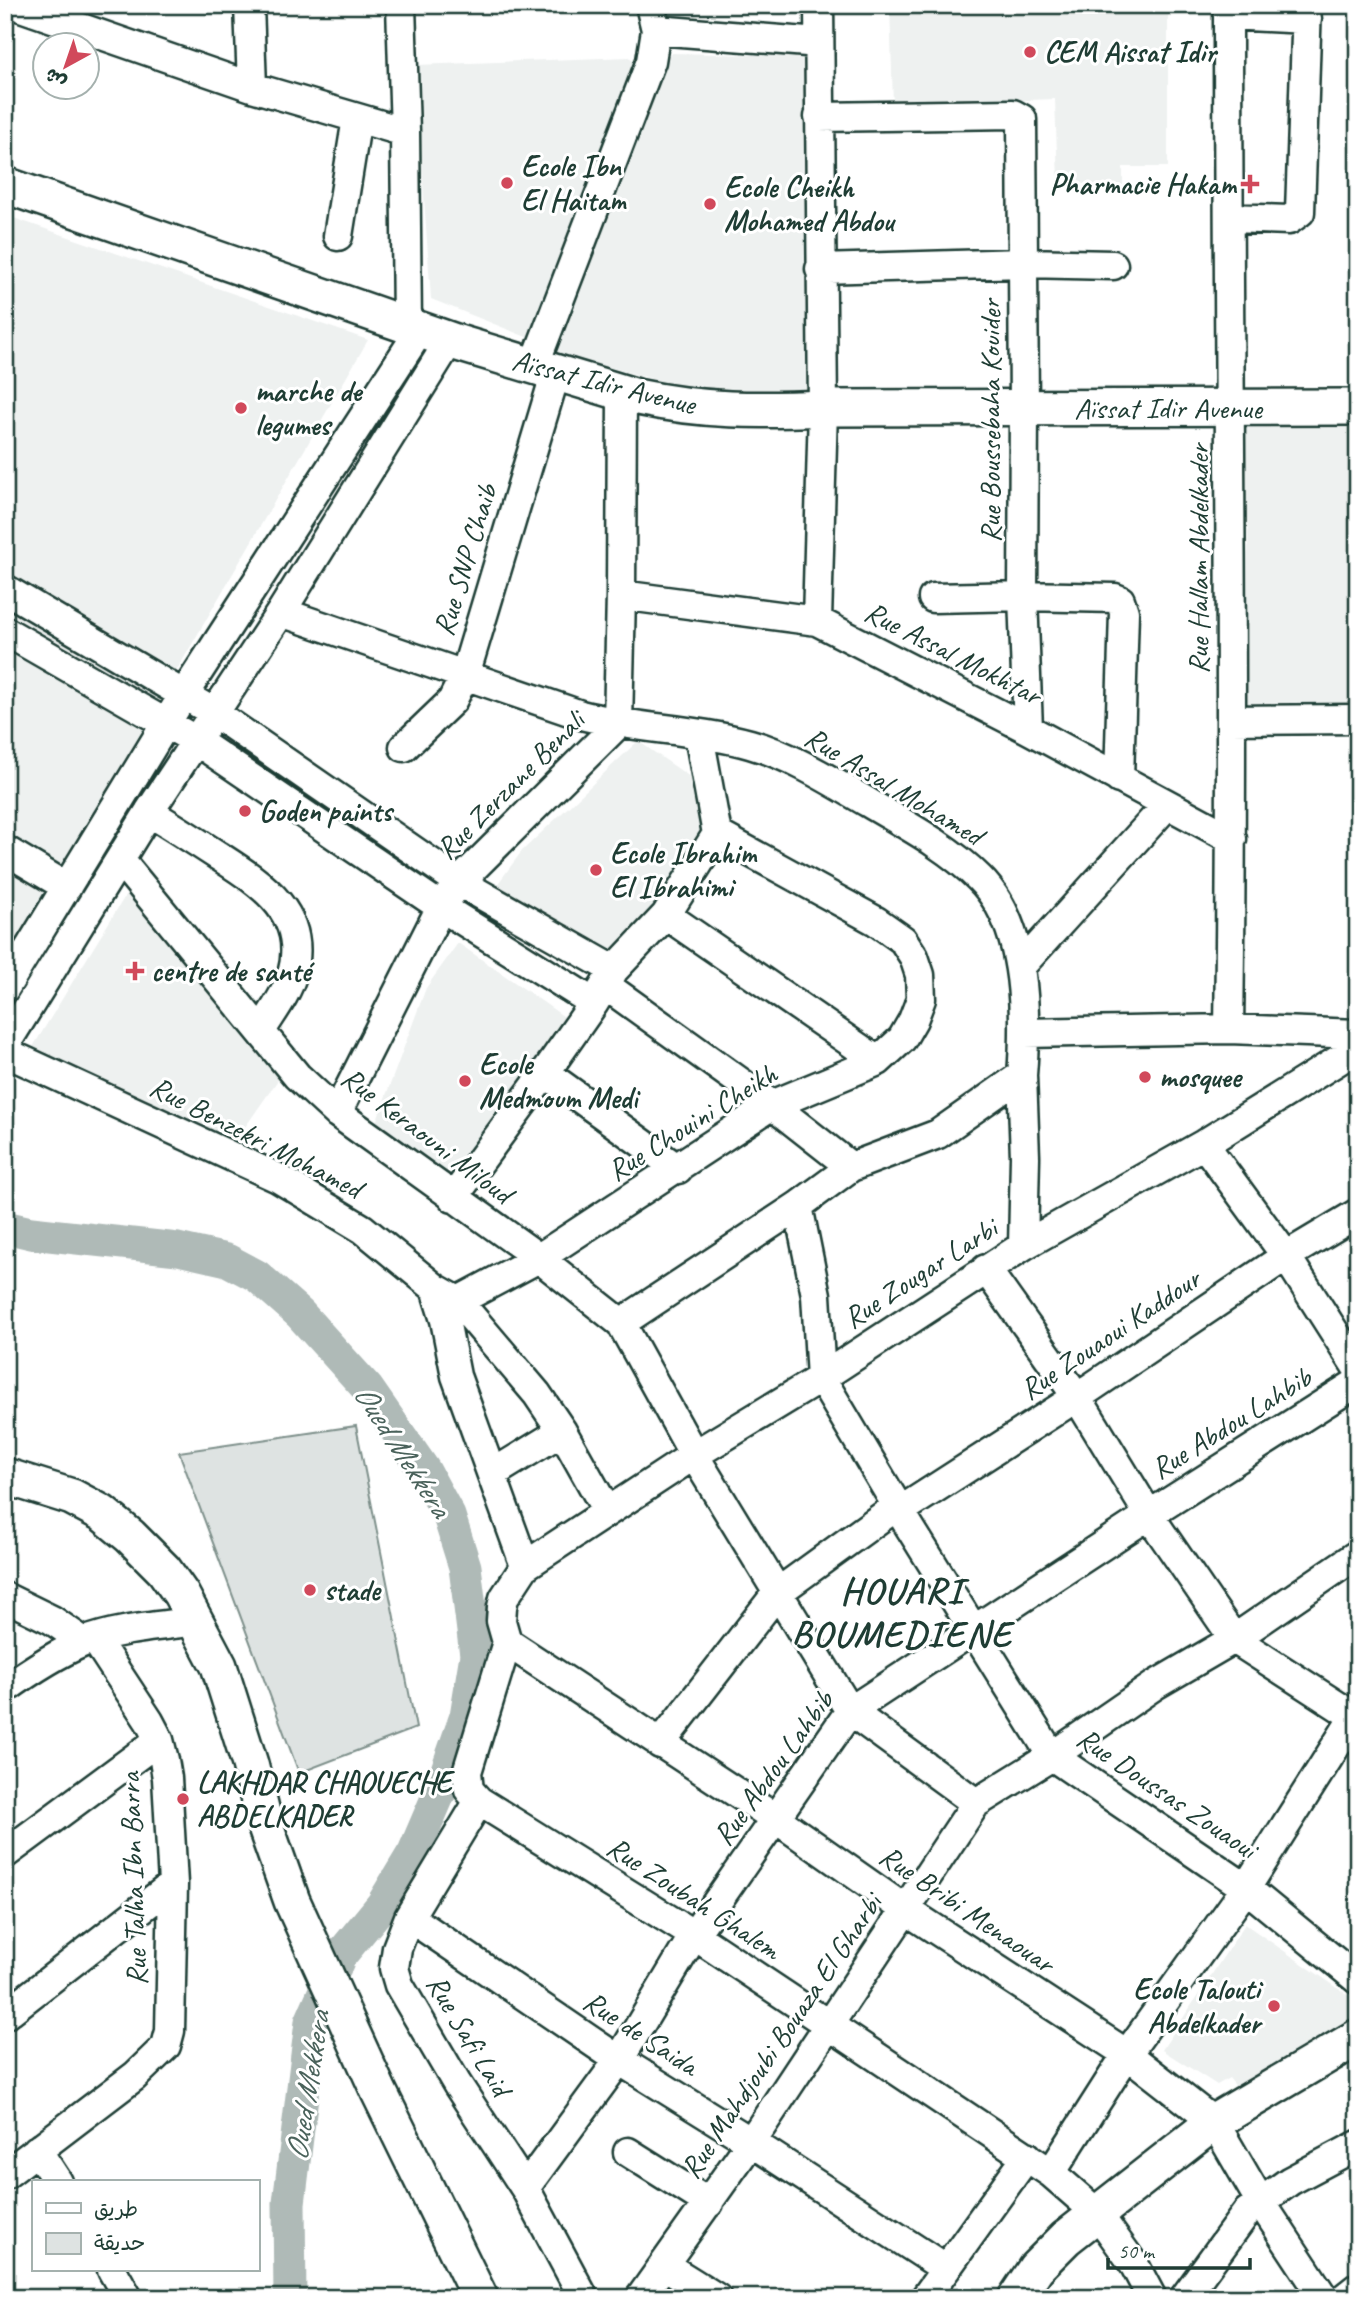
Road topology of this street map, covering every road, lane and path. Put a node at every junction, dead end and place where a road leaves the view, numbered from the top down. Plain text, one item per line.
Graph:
1 (16, 5) edge
2 (249, 5) edge
3 (401, 5) edge
4 (819, 5) edge
5 (1228, 10) edge
6 (1307, 12) edge
7 (653, 18) edge
8 (819, 43) junction
9 (252, 87) junction
10 (819, 117) junction
11 (357, 118) junction
12 (405, 132) junction
13 (5, 185) edge
14 (1230, 218) junction
15 (338, 236) dead end
16 (1024, 263) junction
17 (1113, 265) dead end
18 (820, 269) junction
19 (426, 332) junction
20 (545, 369) junction
21 (622, 393) junction
22 (1231, 407) junction
23 (1358, 407) edge
24 (823, 408) junction
25 (1024, 408) junction
26 (6, 593) edge
27 (621, 595) junction
28 (1023, 596) junction
29 (933, 598) dead end
30 (281, 612) junction
31 (817, 621) junction
32 (5, 631) edge
33 (465, 676) junction
34 (184, 694) junction
35 (214, 712) junction
36 (1358, 719) edge
37 (1231, 720) junction
38 (168, 723) junction
39 (618, 724) junction
40 (1028, 729) junction
41 (699, 734) junction
42 (195, 740) junction
43 (404, 747) dead end
44 (1119, 779) junction
45 (1167, 805) junction
46 (149, 812) junction
47 (717, 834) junction
48 (1231, 839) junction
49 (5, 850) edge
50 (120, 860) junction
51 (459, 882) junction
52 (67, 887) junction
53 (441, 907) junction
54 (666, 915) junction
55 (1020, 967) junction
56 (605, 986) junction
57 (5, 988) edge
58 (1229, 1029) junction
59 (261, 1031) junction
60 (1025, 1033) junction
61 (1358, 1034) edge
62 (5, 1045) edge
63 (1358, 1048) edge
64 (5, 1052) edge
65 (878, 1061) junction
66 (545, 1073) junction
67 (1022, 1076) junction
68 (772, 1105) junction
69 (337, 1113) junction
70 (1205, 1144) junction
71 (852, 1167) junction
72 (678, 1169) junction
73 (453, 1198) junction
74 (798, 1206) junction
75 (1358, 1213) edge
76 (1023, 1245) junction
77 (1286, 1256) junction
78 (539, 1258) junction
79 (986, 1269) junction
80 (446, 1295) junction
81 (621, 1323) junction
82 (1358, 1369) edge
83 (821, 1378) junction
84 (1358, 1382) edge
85 (1077, 1397) junction
86 (562, 1431) junction
87 (694, 1455) junction
88 (492, 1474) junction
89 (5, 1476) edge
90 (899, 1508) junction
91 (607, 1511) junction
92 (1149, 1515) junction
93 (1358, 1554) edge
94 (525, 1566) junction
95 (777, 1592) junction
96 (5, 1597) edge
97 (196, 1621) junction
98 (973, 1630) junction
99 (1234, 1639) junction
100 (89, 1640) junction
101 (507, 1642) junction
102 (5, 1689) edge
103 (850, 1711) junction
104 (1356, 1716) edge
105 (159, 1740) junction
106 (660, 1744) junction
107 (1052, 1756) junction
108 (479, 1801) junction
109 (976, 1803) junction
110 (775, 1818) junction
111 (5, 1854) edge
112 (173, 1884) junction
113 (1246, 1888) junction
114 (906, 1910) junction
115 (409, 1917) junction
116 (694, 1935) junction
117 (1358, 1980) edge
118 (5, 2015) edge
119 (827, 2025) junction
120 (1358, 2037) edge
121 (1127, 2054) junction
122 (619, 2060) junction
123 (1214, 2122) junction
124 (751, 2142) junction
125 (1358, 2145) edge
126 (37, 2150) junction
127 (628, 2152) dead end
128 (1027, 2156) junction
129 (1051, 2173) junction
130 (5, 2175) edge
131 (57, 2180) edge
132 (525, 2188) junction
133 (1260, 2201) junction
134 (709, 2203) junction
135 (1097, 2213) junction
136 (664, 2265) junction
137 (946, 2269) junction
138 (113, 2272) edge
139 (1358, 2287) edge
140 (128, 2298) edge
141 (480, 2298) edge
142 (584, 2298) edge
143 (640, 2298) edge
144 (717, 2298) edge
145 (925, 2298) edge
146 (1016, 2298) edge
147 (1152, 2298) edge
148 (1184, 2298) edge
149 (1324, 2298) edge
150 (1344, 2298) edge

1 - 9 street
2 - 9 street
3 - 12 street
4 - 8 street
5 - 6 street
5 - 14 street, Rue Hallam Abdelkader
6 - 14 street
7 - 8 street
7 - 20 street, Rue SNP Chaib
8 - 10 street
9 - 11 street
10 - 16 street, Rue Boussebaha Kouider
10 - 18 street
11 - 12 street
11 - 15 street
12 - 19 street
13 - 19 main road, Aïssat Idir Avenue
14 - 22 street, Rue Hallam Abdelkader
16 - 17 street
16 - 18 street
16 - 25 street, Rue Boussebaha Kouider
18 - 24 street
19 - 20 main road, Aïssat Idir Avenue
19 - 30 street
19 - 34 street
20 - 21 main road, Aïssat Idir Avenue
20 - 33 street, Rue SNP Chaib
21 - 24 main road, Aïssat Idir Avenue
21 - 27 street, Rue Zerzane Benali
22 - 23 main road, Aïssat Idir Avenue
22 - 25 main road, Aïssat Idir Avenue
22 - 37 street, Rue Hallam Abdelkader
24 - 25 main road, Aïssat Idir Avenue
24 - 31 street
25 - 28 street, Rue Boussebaha Kouider
26 - 34 street
27 - 31 street, Rue Assal Mokhtar
27 - 39 street, Rue Zerzane Benali
28 - 29 street
28 - 40 street, Rue Boussebaha Kouider
28 - 44 street
30 - 33 street, Rue Assal Mohamed
30 - 35 street
31 - 40 street, Rue Assal Mokhtar
32 - 38 street
33 - 39 street, Rue Assal Mohamed
33 - 43 street, Rue SNP Chaib
34 - 35 street
34 - 38 street
35 - 42 street
35 - 51 street
36 - 37 street
37 - 48 street, Rue Hallam Abdelkader
38 - 42 street
38 - 52 street
39 - 41 street, Rue Assal Mohamed
39 - 51 street, Rue Zerzane Benali
40 - 44 street, Rue Assal Mokhtar
41 - 47 street
41 - 55 street, Rue Assal Mohamed
42 - 46 street
42 - 53 street
44 - 45 street, Rue Assal Mokhtar
45 - 48 street, Rue Assal Mokhtar
45 - 55 street
46 - 50 street
46 - 59 street
47 - 54 street
47 - 65 street, Rue Chouini Cheikh
48 - 58 street, Rue Hallam Abdelkader
49 - 52 street
50 - 59 street, Rue Keraouni Miloud
50 - 62 street
51 - 53 street, Rue Zerzane Benali
51 - 56 street
52 - 57 street
53 - 56 street
53 - 69 street, Rue Zerzane Benali
54 - 56 street
54 - 65 street
55 - 60 street, Rue Assal Mohamed
56 - 66 street
56 - 68 street
58 - 60 street
58 - 61 street
59 - 69 street, Rue Keraouni Miloud
60 - 67 street, Rue Assal Mohamed
63 - 70 street, Rue Zougar Larbi
64 - 80 street, Rue Benzekri Mohamed
65 - 68 street, Rue Chouini Cheikh
66 - 72 street
66 - 73 street
67 - 71 street
67 - 76 street, Rue Assal Mohamed
68 - 71 street
68 - 72 street, Rue Chouini Cheikh
69 - 73 street, Rue Keraouni Miloud
70 - 76 street, Rue Zougar Larbi
70 - 77 street
71 - 74 street
72 - 78 street, Rue Chouini Cheikh
73 - 78 street, Rue Keraouni Miloud
74 - 81 street
74 - 83 street
75 - 77 street, Rue Zouaoui Kaddour
76 - 79 street, Rue Zougar Larbi
77 - 82 street
77 - 85 street, Rue Zouaoui Kaddour
78 - 80 street, Rue Chouini Cheikh
78 - 81 street, Rue Keraouni Miloud
79 - 83 street, Rue Zougar Larbi
79 - 85 street
80 - 86 street, Rue Benzekri Mohamed
80 - 88 street
81 - 87 street, Rue Keraouni Miloud
83 - 87 street, Rue Zougar Larbi
83 - 90 street, Rue Doussas Zouaoui
84 - 92 street, Rue Abdou Lahbib
85 - 90 street, Rue Zouaoui Kaddour
85 - 92 street
86 - 88 street
86 - 91 street, Rue Benzekri Mohamed
87 - 91 street, Rue Zougar Larbi
87 - 95 street, Rue Keraouni Miloud
88 - 94 street
89 - 97 main road
90 - 95 street, Rue Zouaoui Kaddour
90 - 98 street, Rue Doussas Zouaoui
91 - 94 street, Rue Zougar Larbi
92 - 98 street, Rue Abdou Lahbib
92 - 99 street
93 - 99 street, Rue Mahdjoubi Bouaza El Gharbi
94 - 101 street
95 - 103 street, Rue Keraouni Miloud
95 - 106 street, Rue Zouaoui Kaddour
96 - 100 street
97 - 100 street
97 - 141 main road
98 - 103 street, Rue Abdou Lahbib
98 - 107 street, Rue Doussas Zouaoui
99 - 104 street
99 - 107 street, Rue Mahdjoubi Bouaza El Gharbi
100 - 102 street
100 - 105 street, Rue Talha Ibn Barra
101 - 106 street, Rue Bribi Menaouar
101 - 108 street
103 - 109 street
103 - 110 street, Rue Abdou Lahbib
104 - 113 street
105 - 111 street
105 - 112 street, Rue Talha Ibn Barra
106 - 110 street, Rue Bribi Menaouar
107 - 109 street, Rue Mahdjoubi Bouaza El Gharbi
107 - 113 street, Rue Doussas Zouaoui
108 - 115 street, Rue Safi Laid
108 - 116 street, Rue Zoubah Ghalem
109 - 114 street, Rue Mahdjoubi Bouaza El Gharbi
110 - 114 street, Rue Bribi Menaouar
110 - 116 street, Rue Abdou Lahbib
112 - 118 street
112 - 126 street, Rue Talha Ibn Barra
113 - 117 street, Rue Doussas Zouaoui
113 - 121 street
114 - 119 street, Rue Mahdjoubi Bouaza El Gharbi
114 - 121 street, Rue Bribi Menaouar
115 - 122 street, Rue de Saida
115 - 132 street, Rue Safi Laid
116 - 119 street, Rue Zoubah Ghalem
116 - 122 street, Rue Abdou Lahbib
119 - 124 street, Rue Mahdjoubi Bouaza El Gharbi
119 - 128 street, Rue Zoubah Ghalem
120 - 123 main road
121 - 123 street, Rue Bribi Menaouar
121 - 129 street
122 - 124 street, Rue de Saida
122 - 132 street, Rue Abdou Lahbib
123 - 133 street, Rue Bribi Menaouar
123 - 135 main road
124 - 134 street, Rue Mahdjoubi Bouaza El Gharbi
124 - 137 street, Rue de Saida
125 - 133 street
126 - 130 street, Rue Talha Ibn Barra
126 - 131 street
127 - 134 street
128 - 129 street, Rue Zoubah Ghalem
128 - 137 street
129 - 135 street, Rue Zoubah Ghalem
132 - 142 street, Rue Safi Laid
133 - 148 street
133 - 149 street, Rue Bribi Menaouar
134 - 136 street, Rue Mahdjoubi Bouaza El Gharbi
135 - 146 main road
135 - 147 street, Rue Zoubah Ghalem
136 - 143 street, Rue Mahdjoubi Bouaza El Gharbi
136 - 144 street
137 - 145 street
138 - 140 street
139 - 150 street

